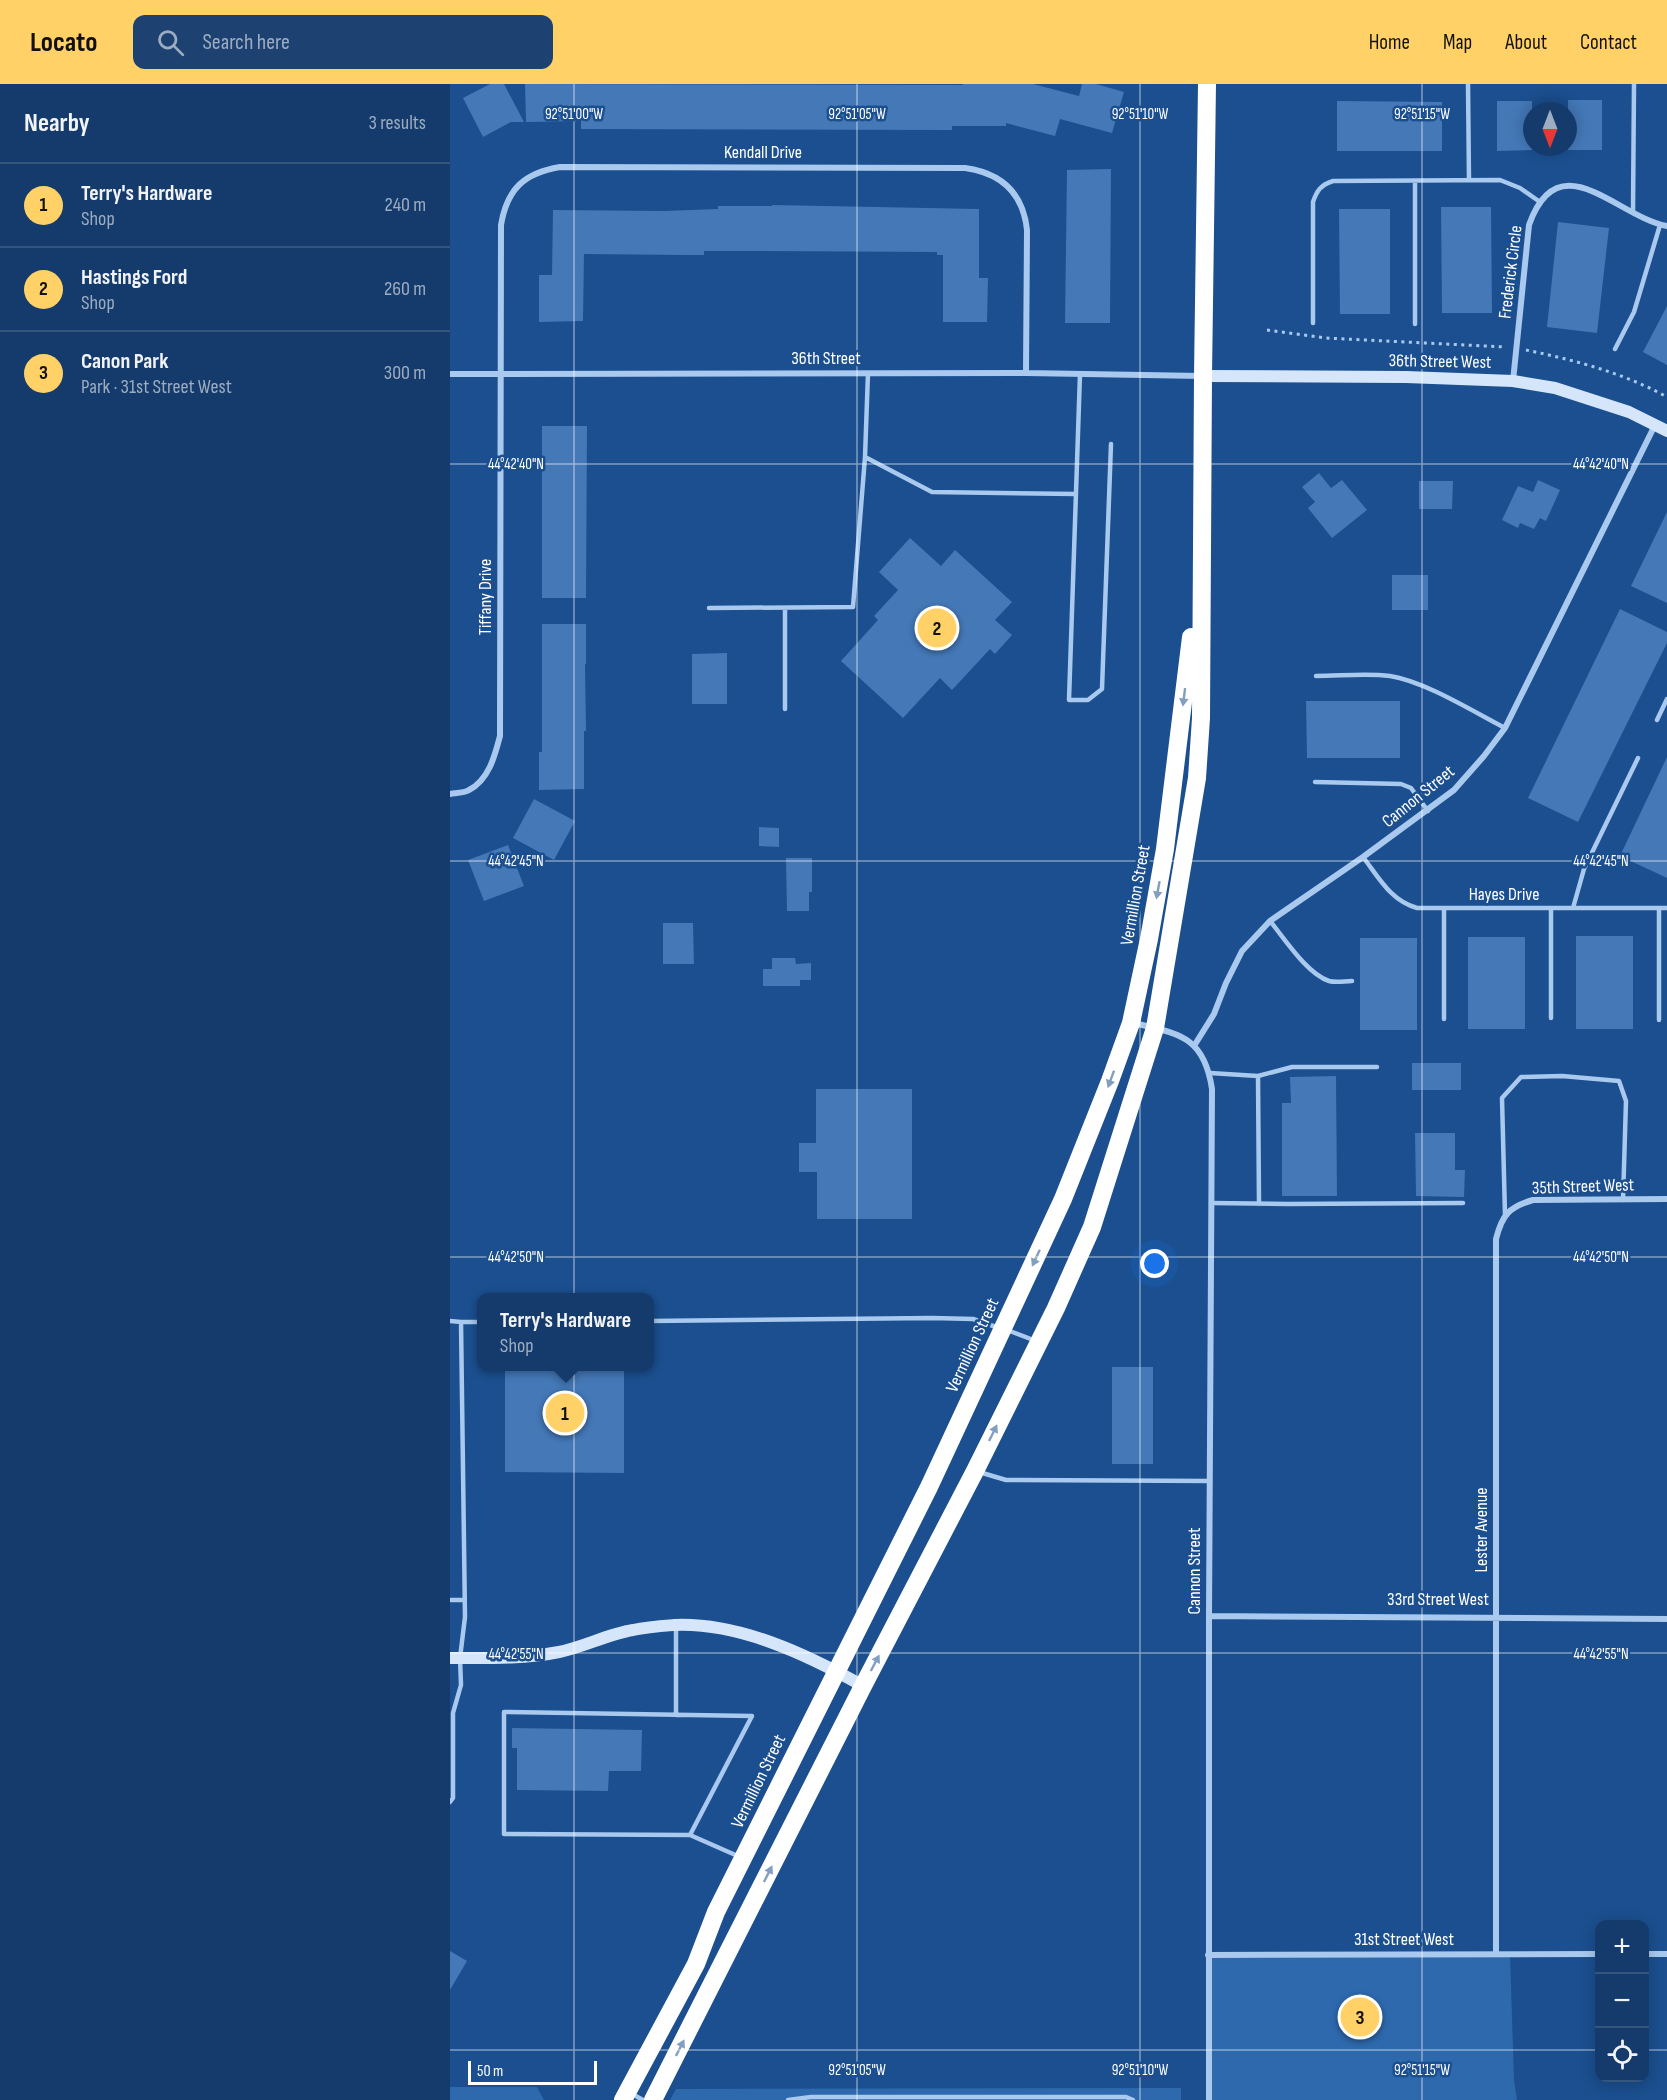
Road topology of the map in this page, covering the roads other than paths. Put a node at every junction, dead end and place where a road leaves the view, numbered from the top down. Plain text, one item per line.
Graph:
1 (1207, 84) edge
2 (1468, 84) edge
3 (1634, 84) edge
4 (1469, 180) junction
5 (1415, 181) junction
6 (1540, 202) junction
7 (1633, 212) junction
8 (1664, 225) edge
9 (1313, 324) dead end
10 (1415, 324) dead end
11 (1616, 349) dead end
12 (868, 373) junction
13 (1026, 373) junction
14 (450, 374) edge
15 (501, 374) junction
16 (1080, 374) junction
17 (1203, 376) junction
18 (1513, 381) junction
19 (1655, 425) junction
20 (1667, 431) edge
21 (1111, 444) dead end
22 (865, 457) junction
23 (1076, 494) junction
24 (1201, 555) junction
25 (709, 608) dead end
26 (785, 608) junction
27 (1316, 676) dead end
28 (1667, 699) edge
29 (785, 709) dead end
30 (1657, 720) dead end
31 (1505, 728) junction
32 (1638, 758) dead end
33 (1315, 782) dead end
34 (450, 794) edge
35 (1428, 811) junction
36 (1363, 857) junction
37 (1444, 908) junction
38 (1551, 908) junction
39 (1573, 908) junction
40 (1659, 908) junction
41 (1667, 908) edge
42 (1270, 921) junction
43 (1352, 981) dead end
44 (1551, 1018) dead end
45 (1444, 1019) dead end
46 (1659, 1020) dead end
47 (1131, 1023) junction
48 (1155, 1028) junction
49 (1194, 1046) junction
50 (1377, 1067) dead end
51 (1210, 1073) junction
52 (1258, 1076) junction
53 (1667, 1199) edge
54 (1623, 1200) junction
55 (1211, 1203) junction
56 (1463, 1203) dead end
57 (1259, 1204) junction
58 (1505, 1215) junction
59 (450, 1321) edge
60 (654, 1321) edge
61 (461, 1322) junction
62 (477, 1322) edge
63 (1003, 1329) junction
64 (1037, 1342) junction
65 (975, 1471) junction
66 (1209, 1481) junction
67 (450, 1600) edge
68 (464, 1600) junction
69 (1209, 1616) junction
70 (1496, 1618) junction
71 (1667, 1619) edge
72 (676, 1625) junction
73 (455, 1658) edge
74 (836, 1671) junction
75 (863, 1686) junction
76 (452, 1713) edge
77 (676, 1715) junction
78 (450, 1803) edge
79 (690, 1835) junction
80 (743, 1858) junction
81 (1496, 1954) junction
82 (1595, 1954) edge
83 (1649, 1954) edge
84 (1667, 1954) edge
85 (1208, 1955) junction
86 (631, 2097) edge
87 (962, 2098) edge
88 (653, 2100) edge
89 (788, 2100) edge
90 (1133, 2100) edge
91 (1209, 2100) edge

1 - 17 highway, Vermillion Street
2 - 4 lane
3 - 7 lane
4 - 5 lane
4 - 6 lane
5 - 9 lane
5 - 10 lane
6 - 7 street
6 - 18 street, Frederick Circle
7 - 8 street
8 - 11 lane
12 - 13 street, 36th Street
12 - 15 street, 36th Street
12 - 22 lane
13 - 15 street, Kendall Drive
13 - 16 street, 36th Street
14 - 15 street, 36th Street
15 - 34 street, Tiffany Drive
16 - 17 street, 36th Street
16 - 23 lane
17 - 18 street, 36th Street West
17 - 24 highway, Vermillion Street
18 - 19 street, 36th Street West
19 - 20 street, 36th Street West
19 - 31 street, Cannon Street
21 - 23 lane
22 - 23 lane
22 - 26 lane
24 -> 47 highway, Vermillion Street
24 - 48 highway, Vermillion Street
25 - 26 lane
26 - 29 lane
27 - 31 lane
28 - 30 lane
31 - 35 street, Cannon Street
32 - 39 lane
33 - 35 lane
35 - 36 street, Cannon Street
36 - 37 lane, Hayes Drive
36 - 42 street, Cannon Street
37 - 38 lane, Hayes Drive
37 - 45 lane
38 - 39 lane, Hayes Drive
38 - 44 lane
39 - 40 lane, Hayes Drive
40 - 41 lane, Hayes Drive
40 - 46 lane
42 - 43 lane
42 - 49 street, Cannon Street
47 - 48 street
47 -> 63 highway, Vermillion Street
48 - 49 street
48 - 64 highway, Vermillion Street
49 - 51 street, Cannon Street
50 - 52 lane
51 - 52 lane
51 - 55 street, Cannon Street
52 - 57 lane
53 - 54 street, 35th Street West
54 - 58 street, 35th Street West
54 - 58 lane
55 - 57 lane
55 - 66 street, Cannon Street
56 - 57 lane
58 - 70 street, Lester Avenue
59 - 61 lane
60 - 63 lane
61 - 62 lane
61 - 68 lane
63 - 64 lane
63 - 74 highway, Vermillion Street
65 -> 64 highway, Vermillion Street
65 - 66 lane
75 -> 65 highway, Vermillion Street
66 - 69 street, Cannon Street
67 - 68 lane
68 - 73 lane
69 - 70 street, 33rd Street West
69 - 85 street, Cannon Street
70 - 71 street, 33rd Street West
70 - 81 street, Lester Avenue
72 - 73 street
72 - 74 street
72 - 77 lane
73 - 76 lane
74 - 75 street
74 - 80 highway, Vermillion Street
88 -> 75 highway, Vermillion Street
76 - 78 lane
77 - 79 lane
77 - 79 lane
79 - 80 lane
80 - 86 highway, Vermillion Street
81 - 82 street, 31st Street West
81 - 85 street, 31st Street West
83 - 84 street
85 - 91 street, Cannon Street
87 - 89 lane
87 - 90 lane

